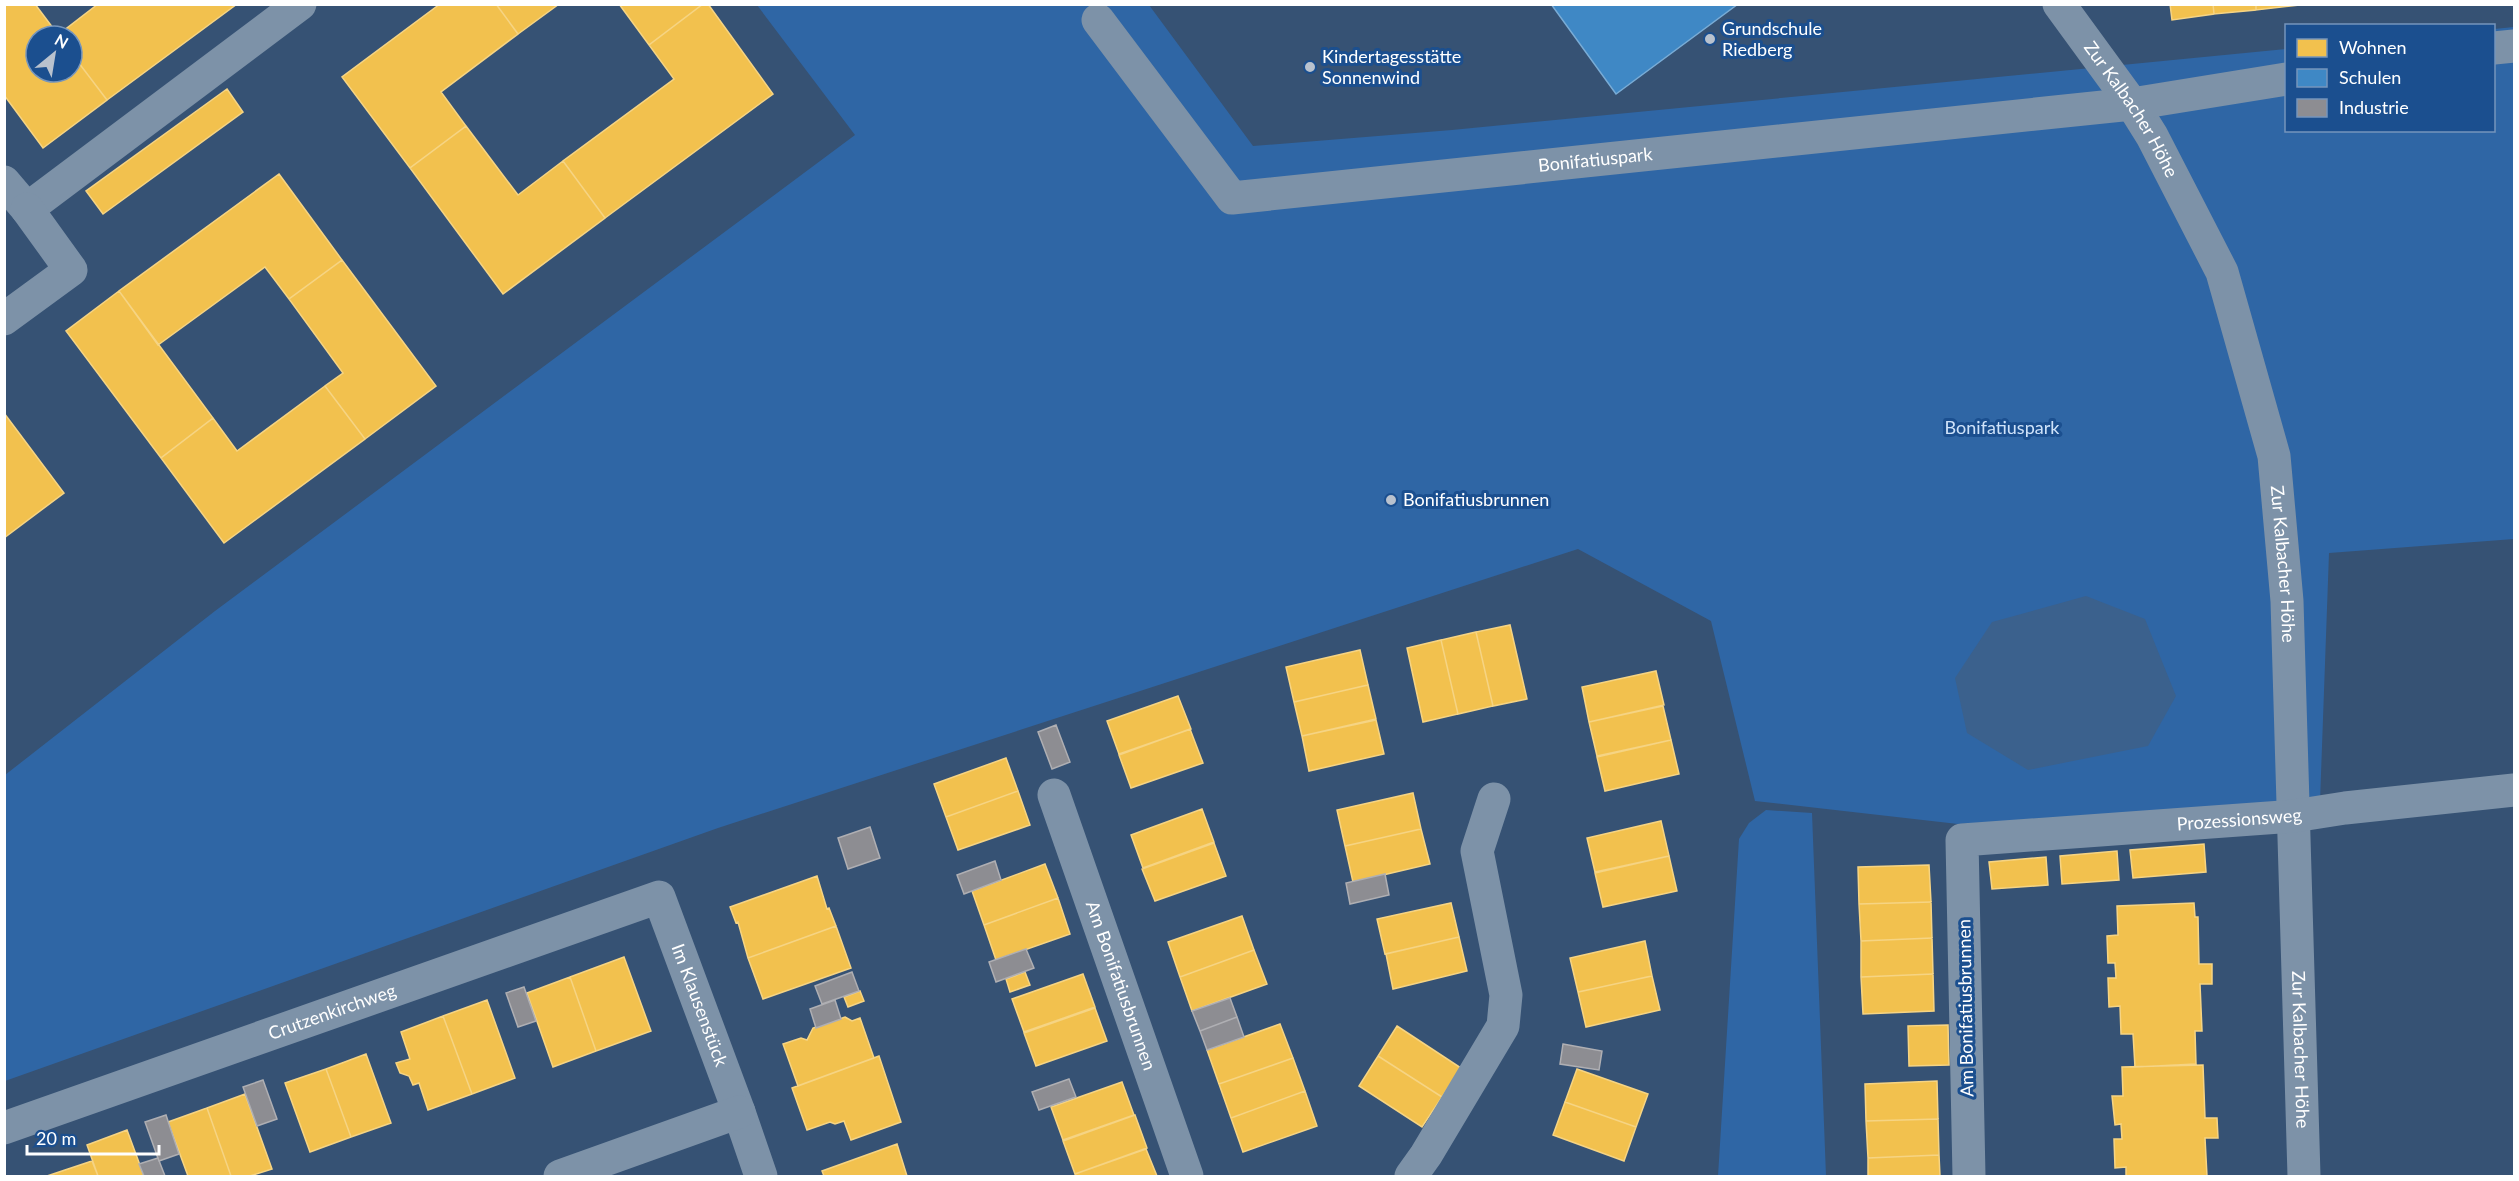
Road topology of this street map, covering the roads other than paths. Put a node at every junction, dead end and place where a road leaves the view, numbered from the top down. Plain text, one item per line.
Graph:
1 (300, 4) edge
2 (2060, 4) edge
3 (1098, 20) dead end
4 (2514, 46) edge
5 (2495, 48) edge
6 (2285, 79) edge
7 (2132, 104) junction
8 (4, 182) edge
9 (27, 209) junction
10 (4, 319) edge
11 (2514, 790) edge
12 (1054, 795) dead end
13 (1494, 799) dead end
14 (2294, 816) junction
15 (1962, 840) joint
16 (659, 897) joint
17 (740, 1112) junction
18 (4, 1128) edge
19 (560, 1176) edge
20 (761, 1176) edge
21 (1187, 1176) edge
22 (1411, 1176) edge
23 (1969, 1176) edge
24 (2304, 1176) edge

1 - 9 street
2 - 7 street, Zur Kalbacher Höhe
3 - 7 street, Bonifatiuspark
4 - 5 street
6 - 7 street, Bonifatiuspark
7 - 14 street, Zur Kalbacher Höhe
8 - 9 street
9 - 10 street
11 - 14 street, Prozessionsweg
12 - 21 street, Am Bonifatiusbrunnen
13 - 22 street
14 - 15 street, Prozessionsweg
14 - 24 street, Zur Kalbacher Höhe
15 - 23 street, Am Bonifatiusbrunnen
16 - 17 street, Im Klausenstück
16 - 18 street, Crutzenkirchweg
17 - 19 street
17 - 20 street, Im Klausenstück

